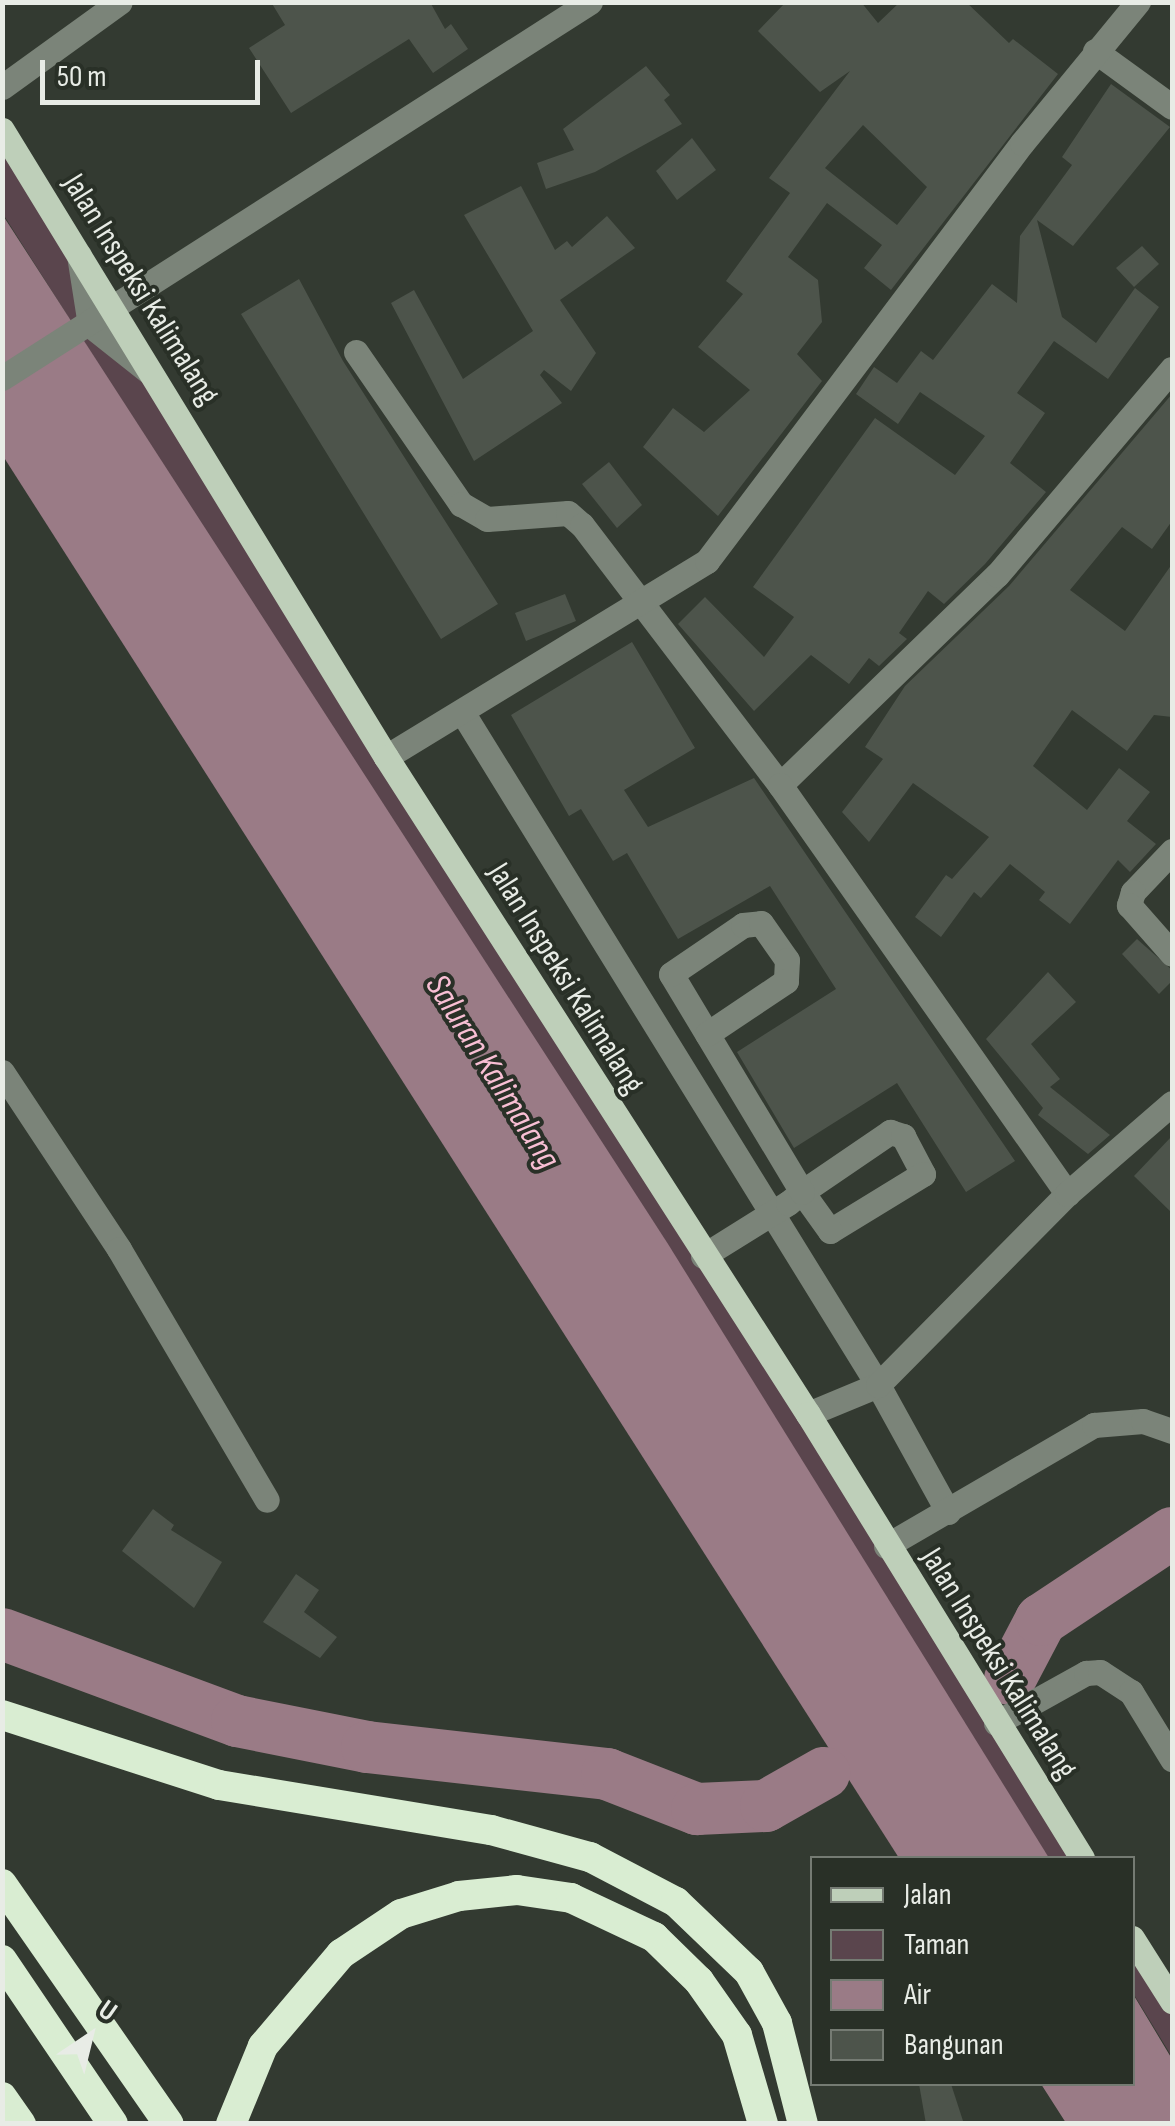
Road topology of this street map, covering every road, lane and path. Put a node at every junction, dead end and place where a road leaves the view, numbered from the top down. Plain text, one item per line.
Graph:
1 (120, 2) edge
2 (590, 2) edge
3 (1138, 2) edge
4 (1095, 51) junction
5 (2, 88) edge
6 (1172, 107) edge
7 (2, 130) edge
8 (79, 255) junction
9 (114, 310) junction
10 (90, 324) junction
11 (356, 352) dead end
12 (1172, 369) edge
13 (156, 377) junction
14 (2, 378) edge
15 (639, 602) junction
16 (464, 715) junction
17 (386, 757) junction
18 (780, 785) junction
19 (1172, 850) edge
20 (1172, 954) edge
21 (670, 974) junction
22 (634, 998) junction
23 (707, 1034) junction
24 (2, 1072) edge
25 (1172, 1103) edge
26 (802, 1192) junction
27 (1068, 1194) junction
28 (773, 1214) junction
29 (704, 1256) junction
30 (878, 1385) junction
31 (808, 1414) junction
32 (1172, 1431) edge
33 (267, 1500) dead end
34 (948, 1512) junction
35 (886, 1546) junction
36 (2, 1715) edge
37 (996, 1723) junction
38 (1172, 1759) edge
39 (1081, 1856) edge
40 (2, 1884) edge
41 (1135, 1943) edge
42 (2, 1960) edge
43 (1172, 2001) edge
44 (2, 2097) edge
45 (21, 2124) edge
46 (113, 2124) edge
47 (170, 2124) edge
48 (232, 2124) edge
49 (763, 2124) edge
50 (803, 2124) edge

1 - 5 street
2 - 9 street
3 - 4 street
4 - 6 street
4 - 15 street
7 - 8 main road, Jalan Inspeksi Kalimalang
8 - 9 main road, Jalan Inspeksi Kalimalang
8 - 10 street
9 - 10 street
9 - 13 main road, Jalan Inspeksi Kalimalang
10 - 13 street
10 - 14 street
11 - 15 street
12 - 18 street
13 - 17 main road, Jalan Inspeksi Kalimalang
15 - 16 street
15 - 18 street
16 - 17 street
16 - 22 street
17 - 29 main road, Jalan Inspeksi Kalimalang
18 - 27 street
19 - 20 street
21 - 22 street
21 - 23 street
21 - 23 street
22 - 28 street
23 - 26 street
24 - 33 street
25 - 27 street
26 - 26 street
26 - 28 street
27 - 30 street
28 - 29 street
28 - 30 street
29 - 31 main road, Jalan Inspeksi Kalimalang
30 - 31 street
30 - 34 street
31 - 35 main road, Jalan Inspeksi Kalimalang
32 - 34 street
34 - 35 street
35 - 37 main road, Jalan Inspeksi Kalimalang
36 - 50 highway
37 - 38 street
37 - 39 main road, Jalan Inspeksi Kalimalang
40 - 47 highway
41 - 43 main road
42 - 46 highway
44 - 45 highway
48 - 49 highway

